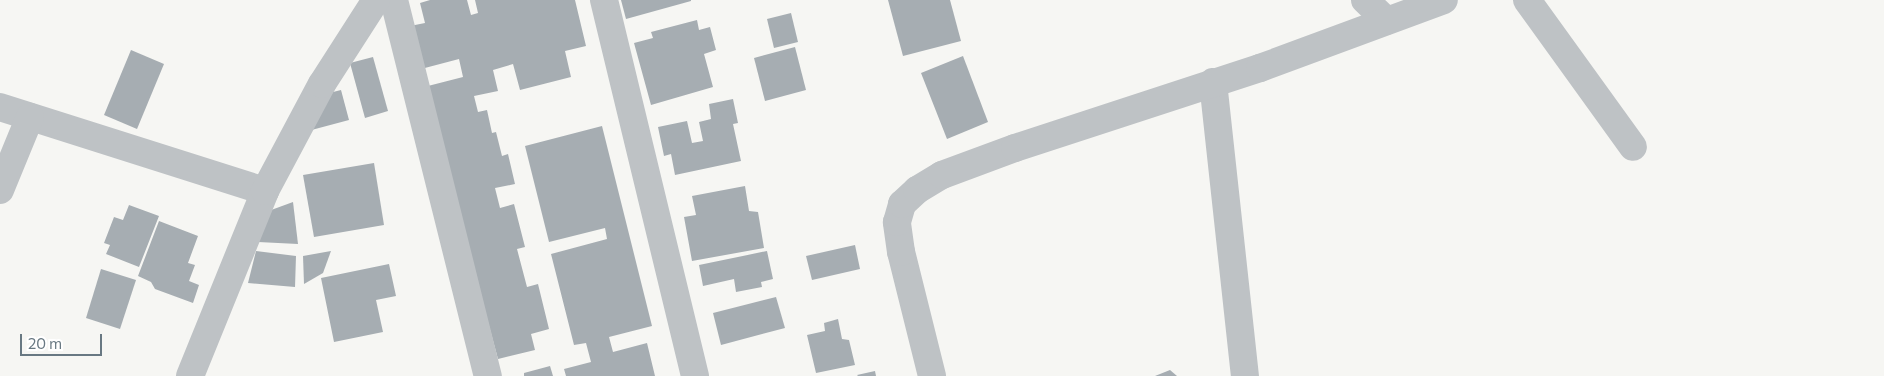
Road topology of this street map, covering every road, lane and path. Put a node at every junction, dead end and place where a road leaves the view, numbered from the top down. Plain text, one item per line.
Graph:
1 (376, 0) edge
2 (394, 0) edge
3 (604, 0) edge
4 (1365, 0) edge
5 (1444, 0) edge
6 (1527, 0) edge
7 (1387, 21) junction
8 (1213, 82) junction
9 (0, 107) edge
10 (30, 117) junction
11 (1633, 147) dead end
12 (0, 190) edge
13 (265, 191) junction
14 (190, 376) edge
15 (488, 376) edge
16 (695, 376) edge
17 (932, 376) edge
18 (1245, 376) edge

1 - 13 street
2 - 15 street
3 - 16 street
4 - 7 street
5 - 7 street
6 - 11 street
7 - 8 street
8 - 17 street
8 - 18 street
9 - 10 street
10 - 12 street
10 - 13 street
13 - 14 street

